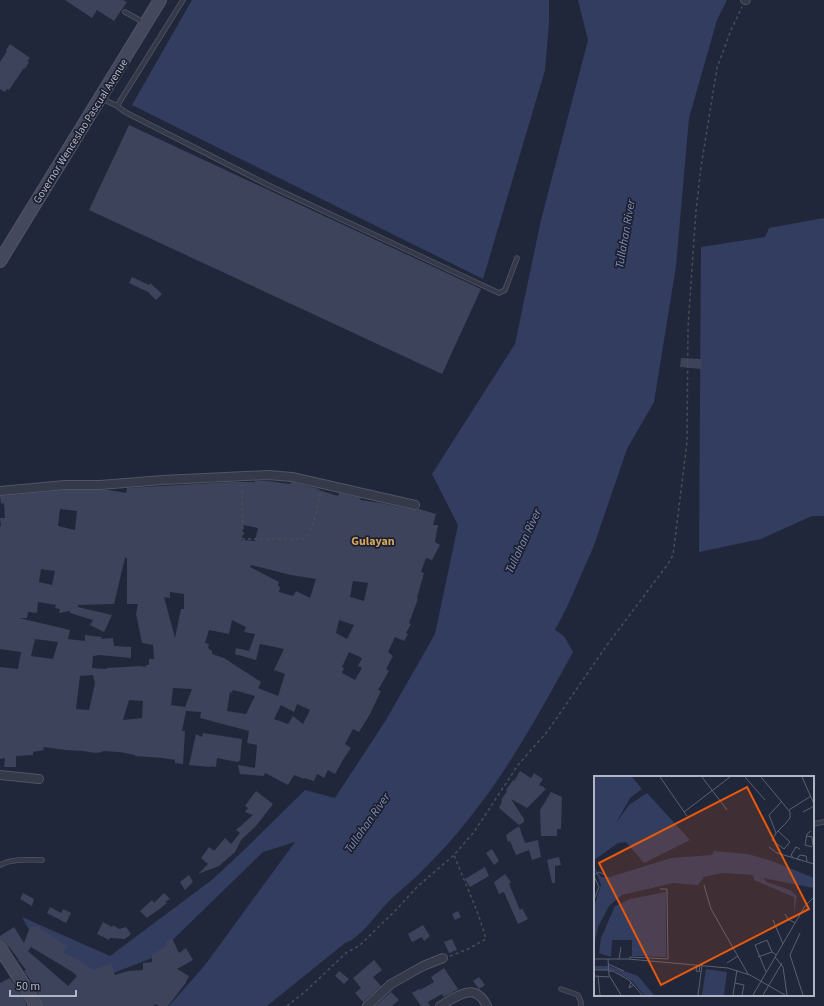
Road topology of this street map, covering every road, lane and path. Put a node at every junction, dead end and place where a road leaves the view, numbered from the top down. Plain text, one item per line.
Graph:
1 (160, 0) edge
2 (182, 0) edge
3 (746, 0) edge
4 (125, 12) dead end
5 (146, 23) junction
6 (100, 98) junction
7 (117, 106) junction
8 (516, 258) dead end
9 (0, 261) edge
10 (242, 476) junction
11 (322, 483) junction
12 (0, 491) edge
13 (415, 505) dead end
14 (0, 775) edge
15 (39, 779) dead end
16 (824, 822) edge
17 (814, 824) edge
18 (454, 855) junction
19 (42, 860) dead end
20 (0, 865) edge
21 (0, 948) edge
22 (443, 958) joint
23 (560, 989) dead end
24 (36, 1006) edge
25 (287, 1006) edge
26 (367, 1006) edge
27 (440, 1006) edge
28 (487, 1006) edge
29 (581, 1006) edge

1 - 5 main road, Governor Wenceslao Pascual Avenue
2 - 7 lane
3 - 18 path
4 - 5 lane
5 - 6 main road, Governor Wenceslao Pascual Avenue
6 - 7 lane
6 - 9 main road, Governor Wenceslao Pascual Avenue
7 - 8 lane
10 - 11 street
10 - 11 path
10 - 12 street
11 - 13 street
14 - 15 street
16 - 17 lane
18 - 22 path
18 - 25 path
19 - 20 lane
21 - 24 main road
22 - 26 street
23 - 29 lane
27 - 28 street

